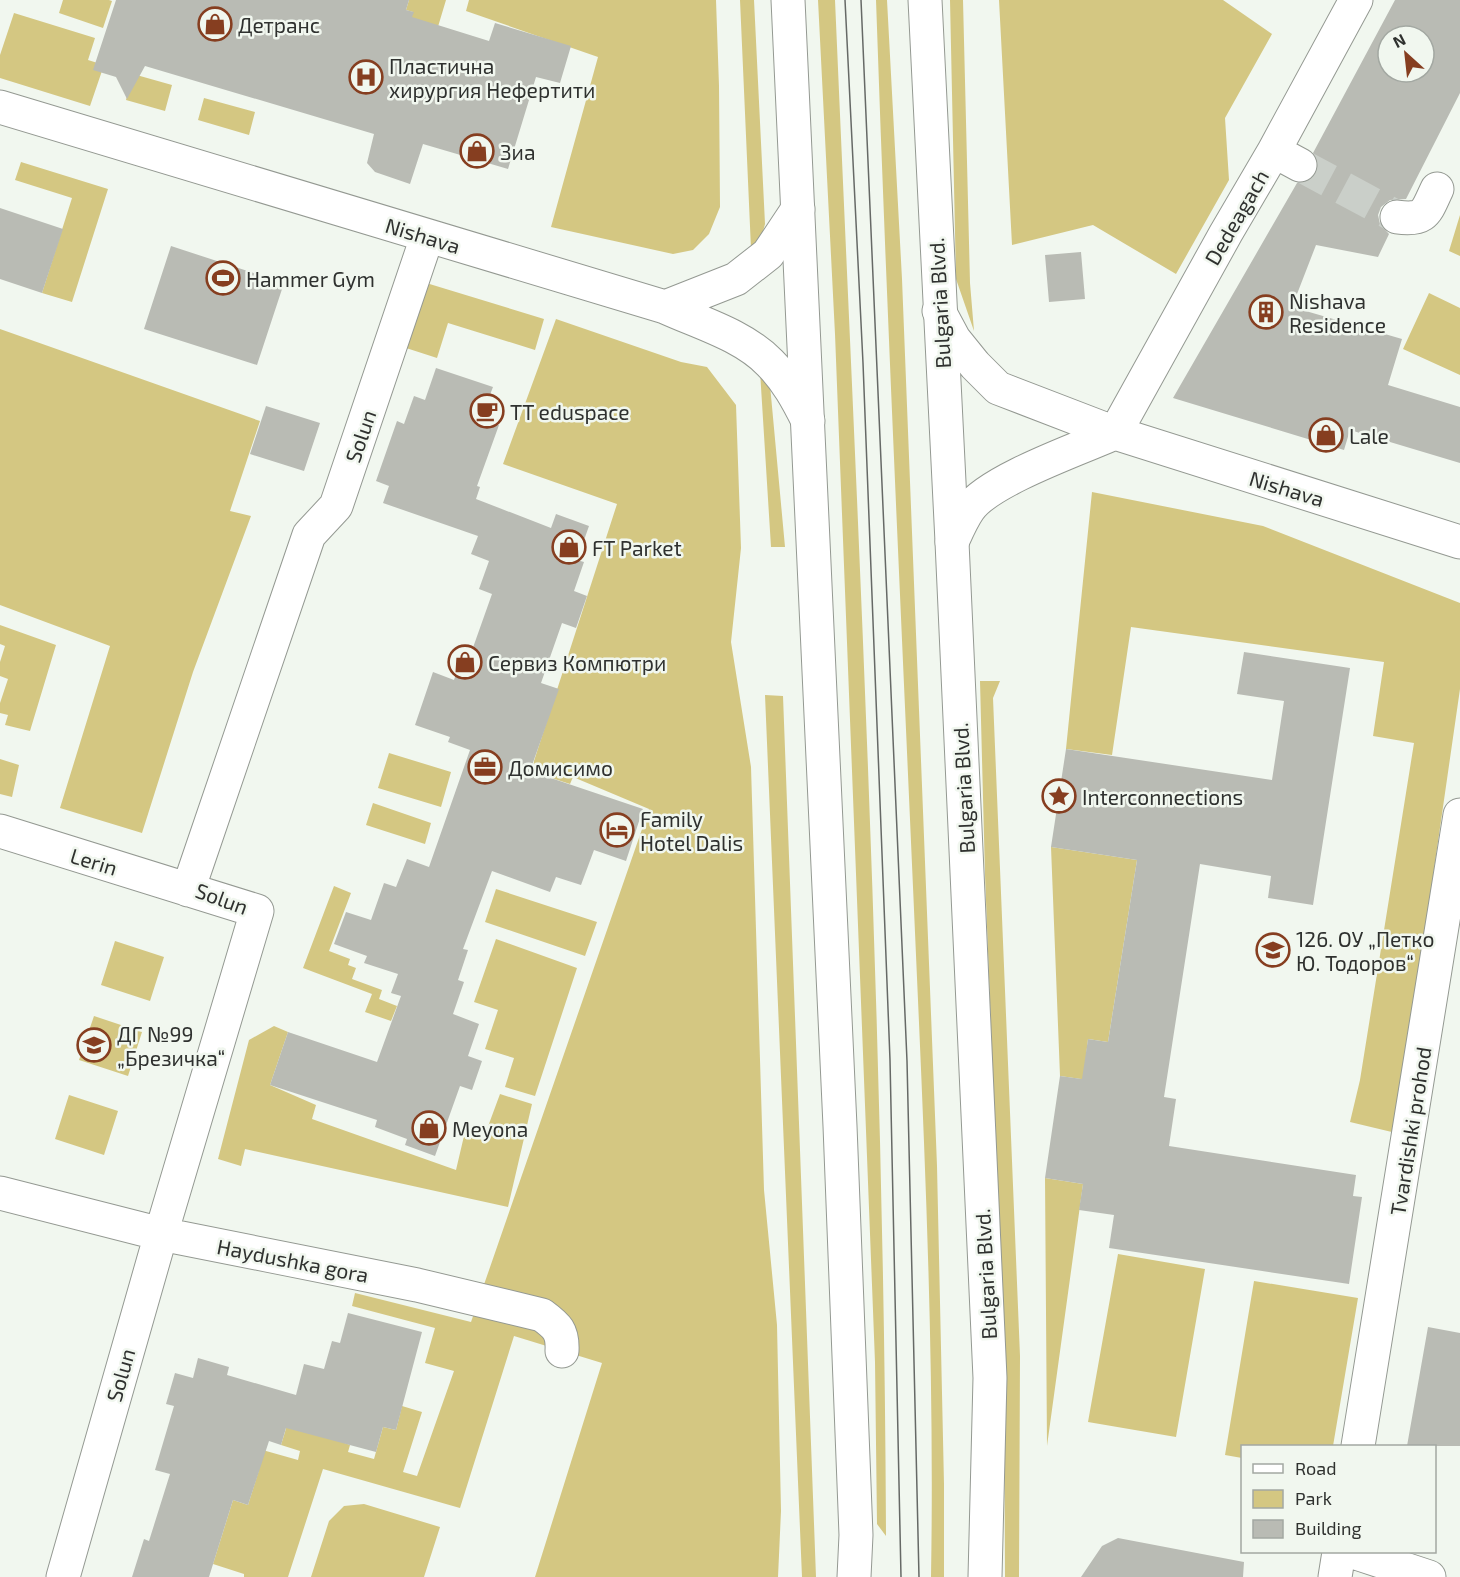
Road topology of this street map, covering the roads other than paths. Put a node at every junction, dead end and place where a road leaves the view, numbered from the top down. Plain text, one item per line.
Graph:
1 (788, 0) edge
2 (925, 0) edge
3 (1356, 0) edge
4 (0, 107) edge
5 (1437, 189) dead end
6 (798, 210) junction
7 (1397, 217) tunnel mouth
8 (427, 237) junction
9 (664, 307) junction
10 (939, 311) junction
11 (808, 421) junction
12 (1115, 433) junction
13 (952, 542) junction
14 (1460, 542) edge
15 (1460, 815) edge
16 (0, 831) edge
17 (188, 890) junction
18 (0, 1193) edge
19 (161, 1233) junction
20 (562, 1351) dead end
21 (1358, 1445) edge
22 (1339, 1553) edge
23 (1359, 1553) edge
24 (63, 1577) edge
25 (854, 1577) edge
26 (985, 1577) edge
27 (1335, 1577) edge
28 (1429, 1577) edge

1 - 6 street
2 - 10 street, Bulgaria Blvd.
3 - 12 street, Dedeagach
4 - 8 street, Nishava
5 - 7 street
6 - 9 street
6 - 11 street
8 - 9 street, Nishava
8 - 17 street, Solun
9 - 11 street, Nishava
10 - 12 street, Nishava
10 - 13 street, Bulgaria Blvd.
11 - 25 street
12 - 13 street
12 - 14 street, Nishava
13 - 26 street, Bulgaria Blvd.
15 - 21 street, Tvardishki prohod
16 - 17 street, Lerin
17 - 19 street, Solun
18 - 19 street, Haydushka gora
19 - 20 street, Haydushka gora
19 - 24 street, Solun
22 - 27 street
23 - 28 street

